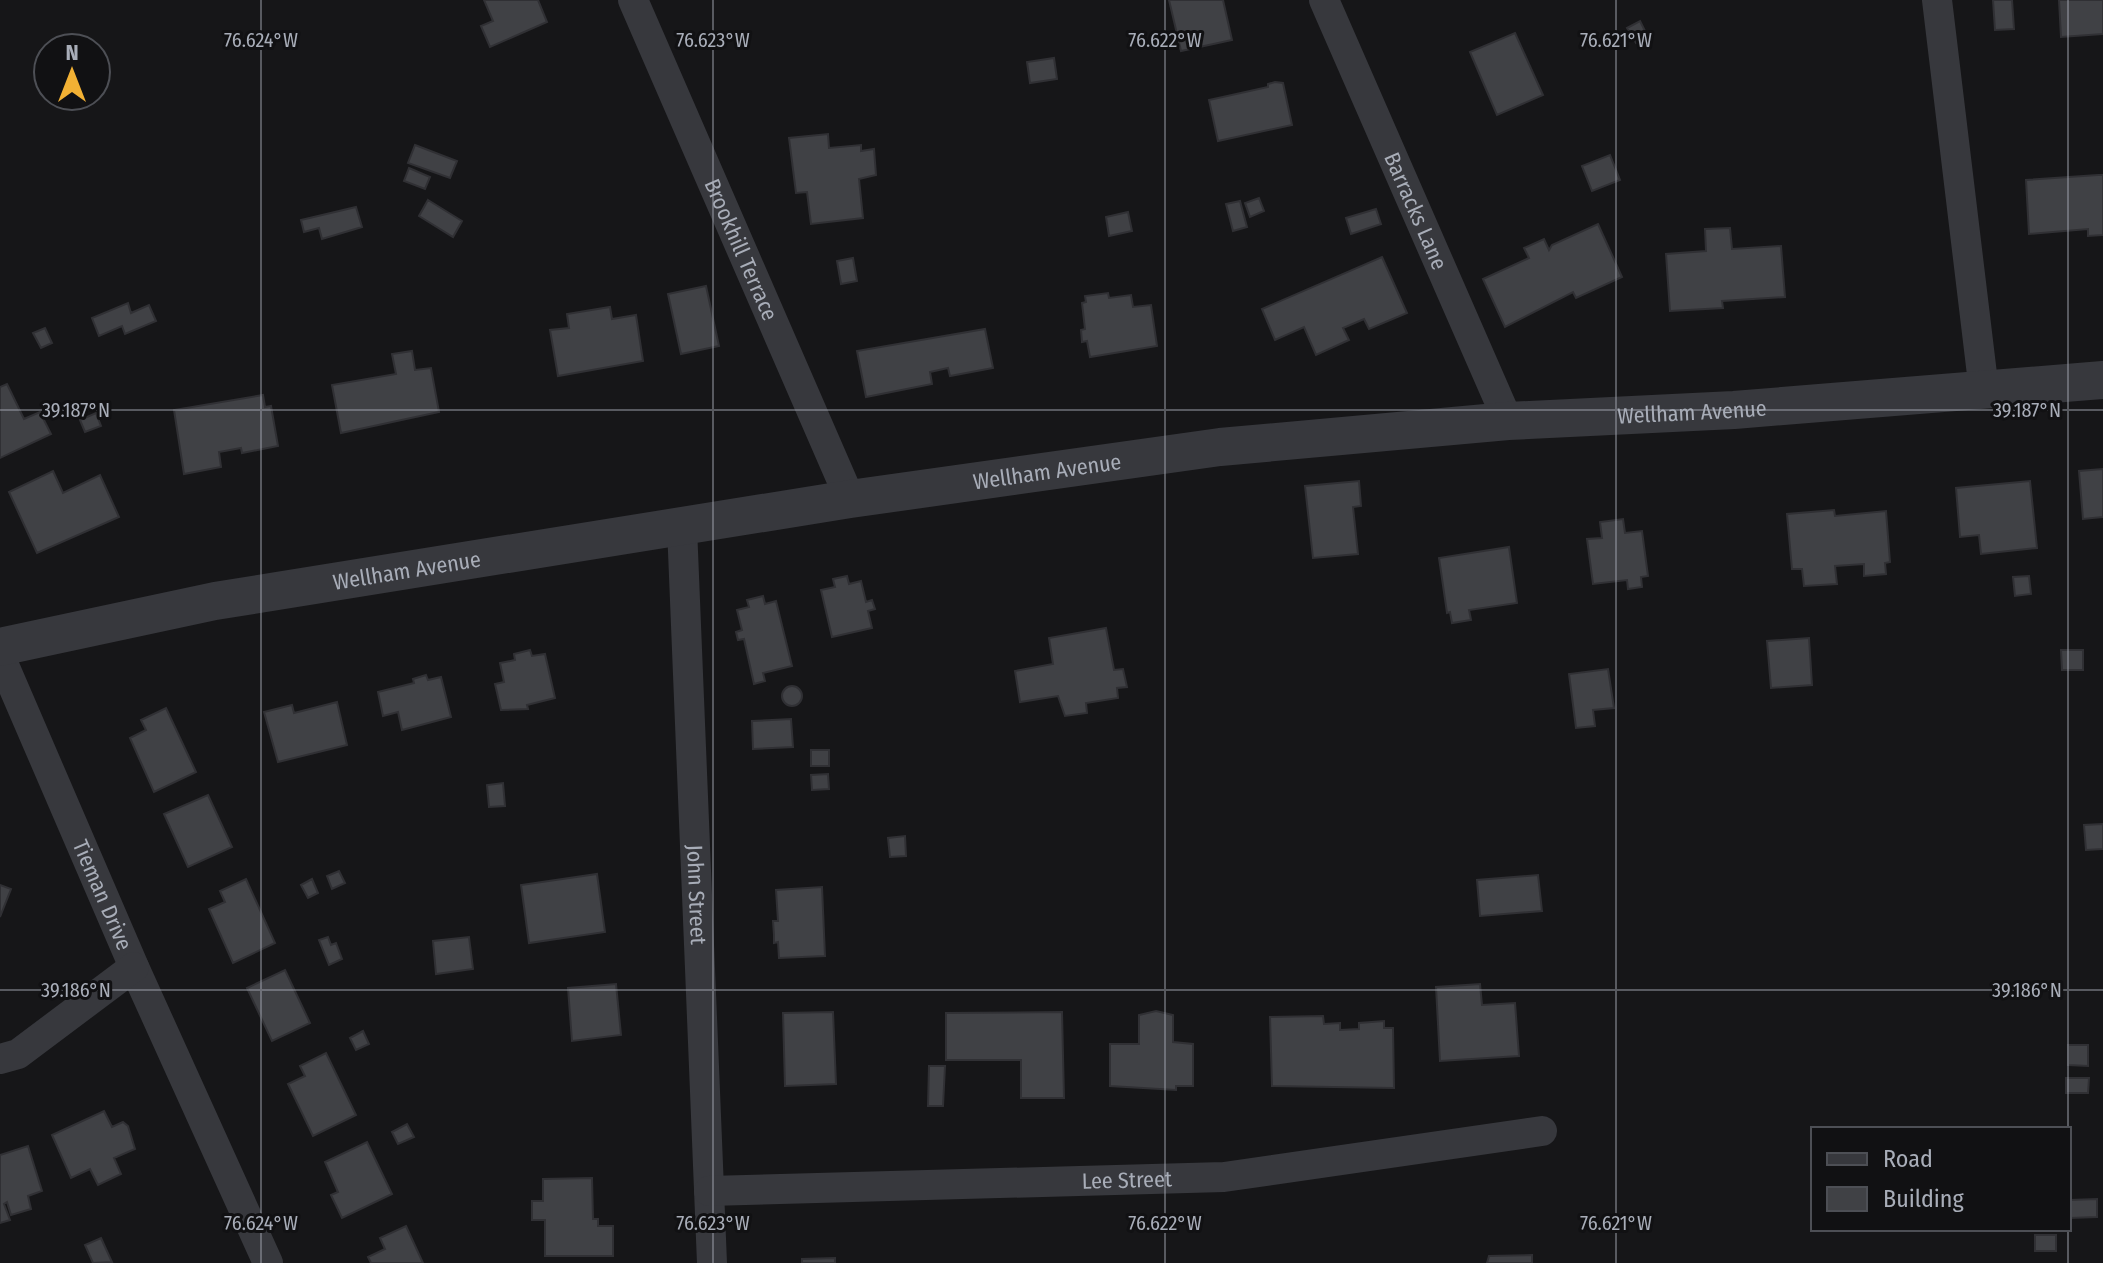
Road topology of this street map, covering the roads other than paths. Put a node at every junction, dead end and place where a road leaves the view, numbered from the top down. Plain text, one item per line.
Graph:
1 (633, 0) edge
2 (1324, 0) edge
3 (1911, 0) edge
4 (1938, 9) edge
5 (2103, 380) edge
6 (1984, 391) junction
7 (1508, 421) junction
8 (850, 499) junction
9 (682, 527) junction
10 (0, 647) edge
11 (0, 656) edge
12 (134, 967) junction
13 (0, 1059) edge
14 (1542, 1131) dead end
15 (709, 1191) junction
16 (268, 1263) edge
17 (712, 1263) edge

1 - 8 street, Brookhill Terrace
2 - 7 street, Barracks Lane
3 - 4 street
4 - 6 street
5 - 6 street, Wellham Avenue
6 - 7 street, Wellham Avenue
7 - 8 street, Wellham Avenue
8 - 9 street, Wellham Avenue
9 - 10 street, Wellham Avenue
9 - 15 street, John Street
11 - 12 street, Tieman Drive
12 - 13 street
12 - 16 street, Tieman Drive
14 - 15 street, Lee Street
15 - 17 street, John Street

